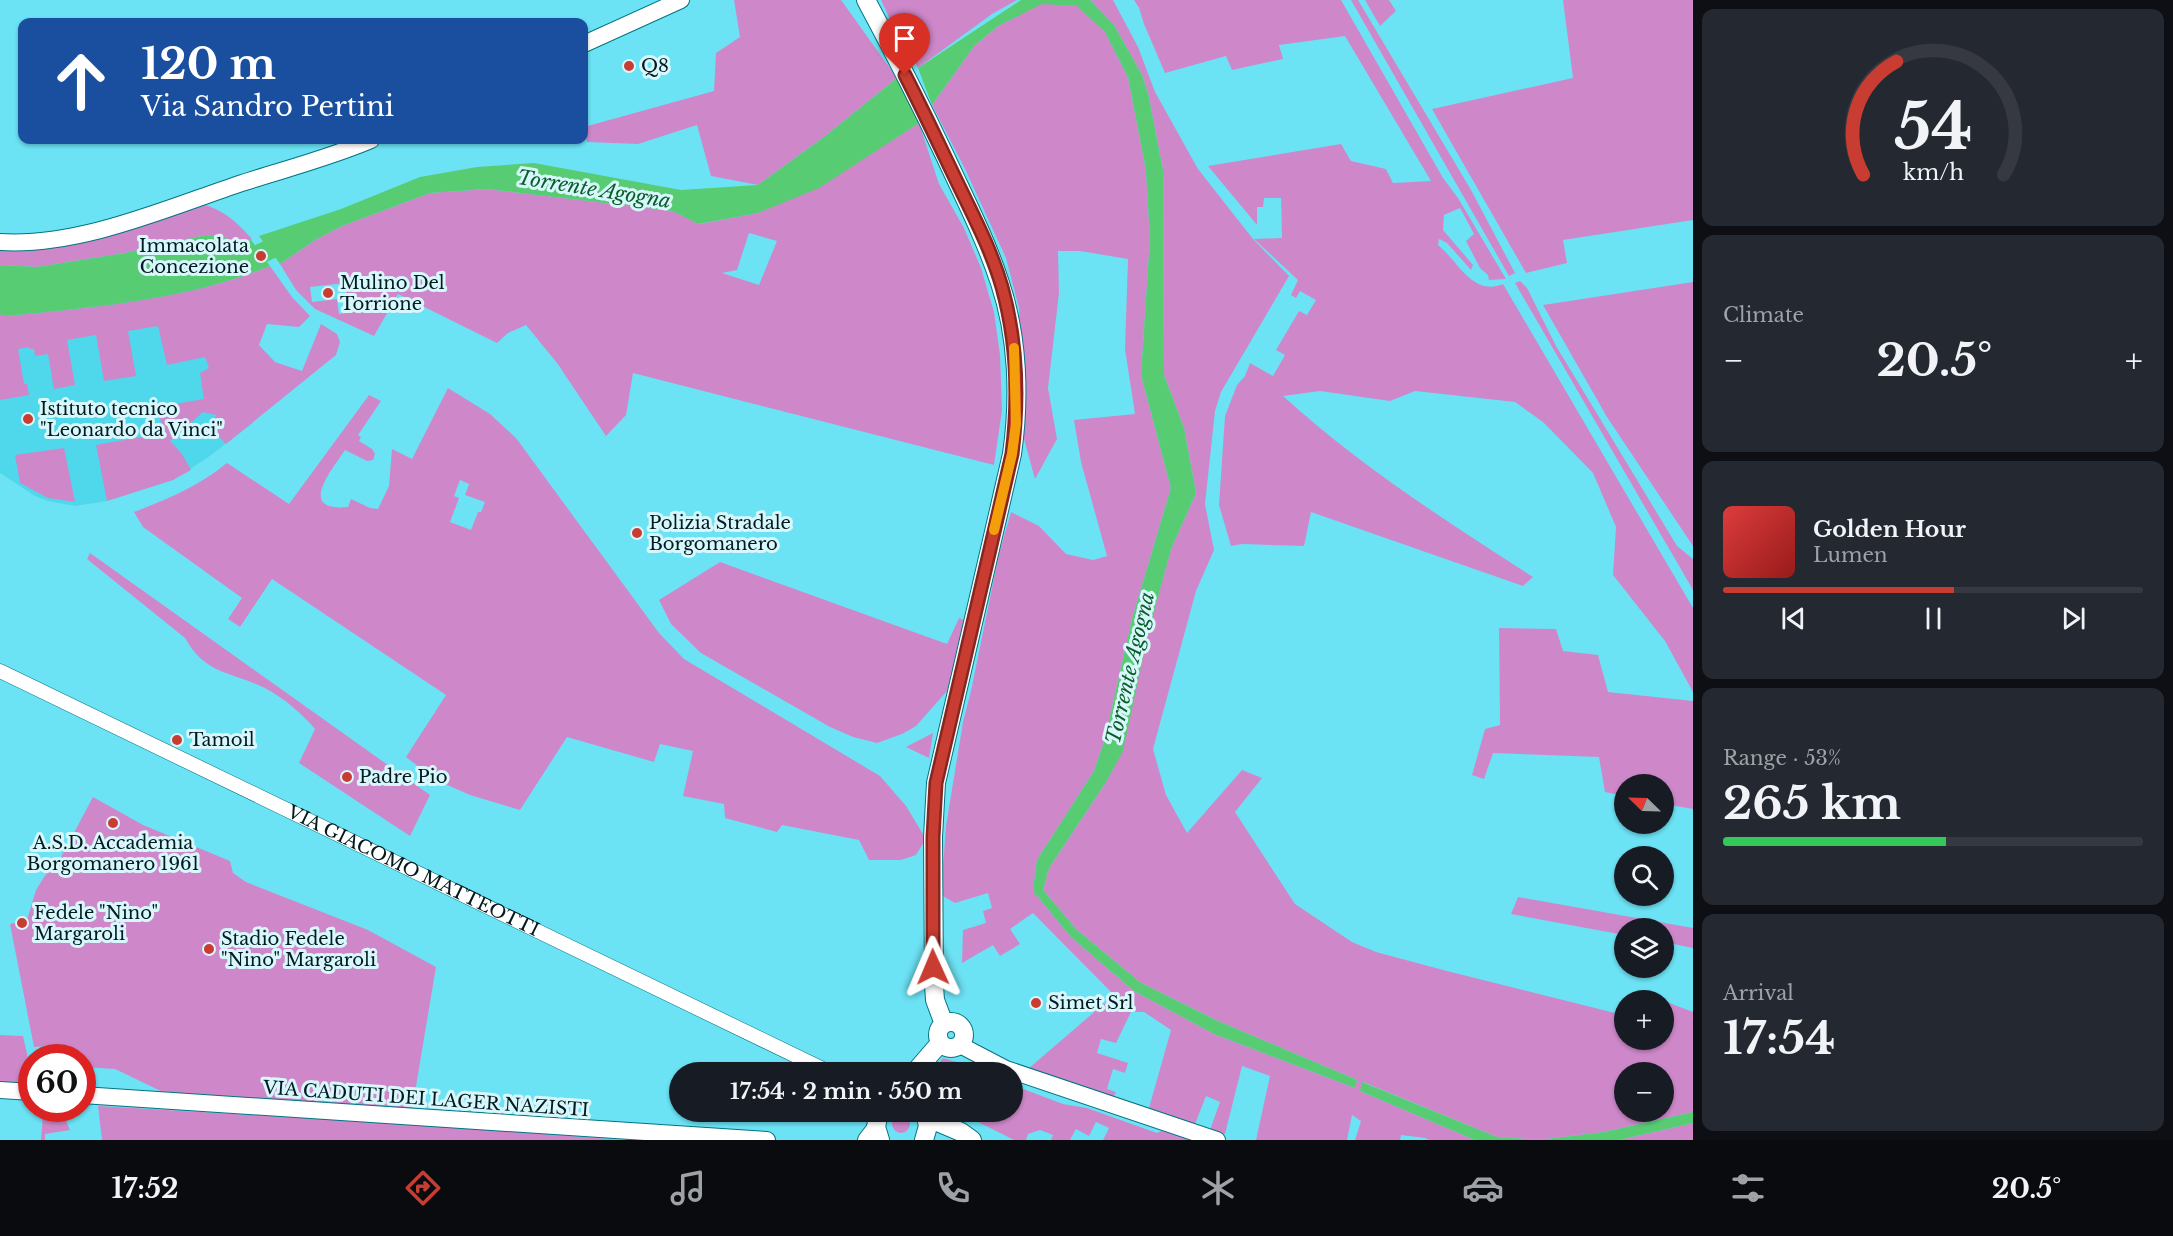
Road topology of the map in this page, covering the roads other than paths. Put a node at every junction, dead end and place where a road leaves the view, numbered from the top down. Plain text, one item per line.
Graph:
1 (681, 0) edge
2 (861, 0) edge
3 (866, 0) edge
4 (875, 18) junction
5 (588, 42) edge
6 (362, 144) edge
7 (0, 242) edge
8 (0, 671) edge
9 (944, 1024) junction
10 (940, 1043) junction
11 (960, 1045) junction
12 (808, 1062) edge
13 (924, 1062) edge
14 (0, 1090) edge
15 (18, 1091) edge
16 (96, 1096) edge
17 (926, 1126) edge
18 (767, 1140) edge
19 (972, 1140) edge
20 (1217, 1140) edge

1 - 5 main road
2 - 4 main road
3 - 4 main road
4 - 9 main road
6 - 7 main road
8 - 12 street, VIA GIACOMO MATTEOTTI
9 - 10 main road
9 - 11 main road
10 - 11 main road
10 - 13 main road
11 - 20 main road
14 - 15 main road
16 - 18 main road, VIA CADUTI DEI LAGER NAZISTI
17 - 19 main road

